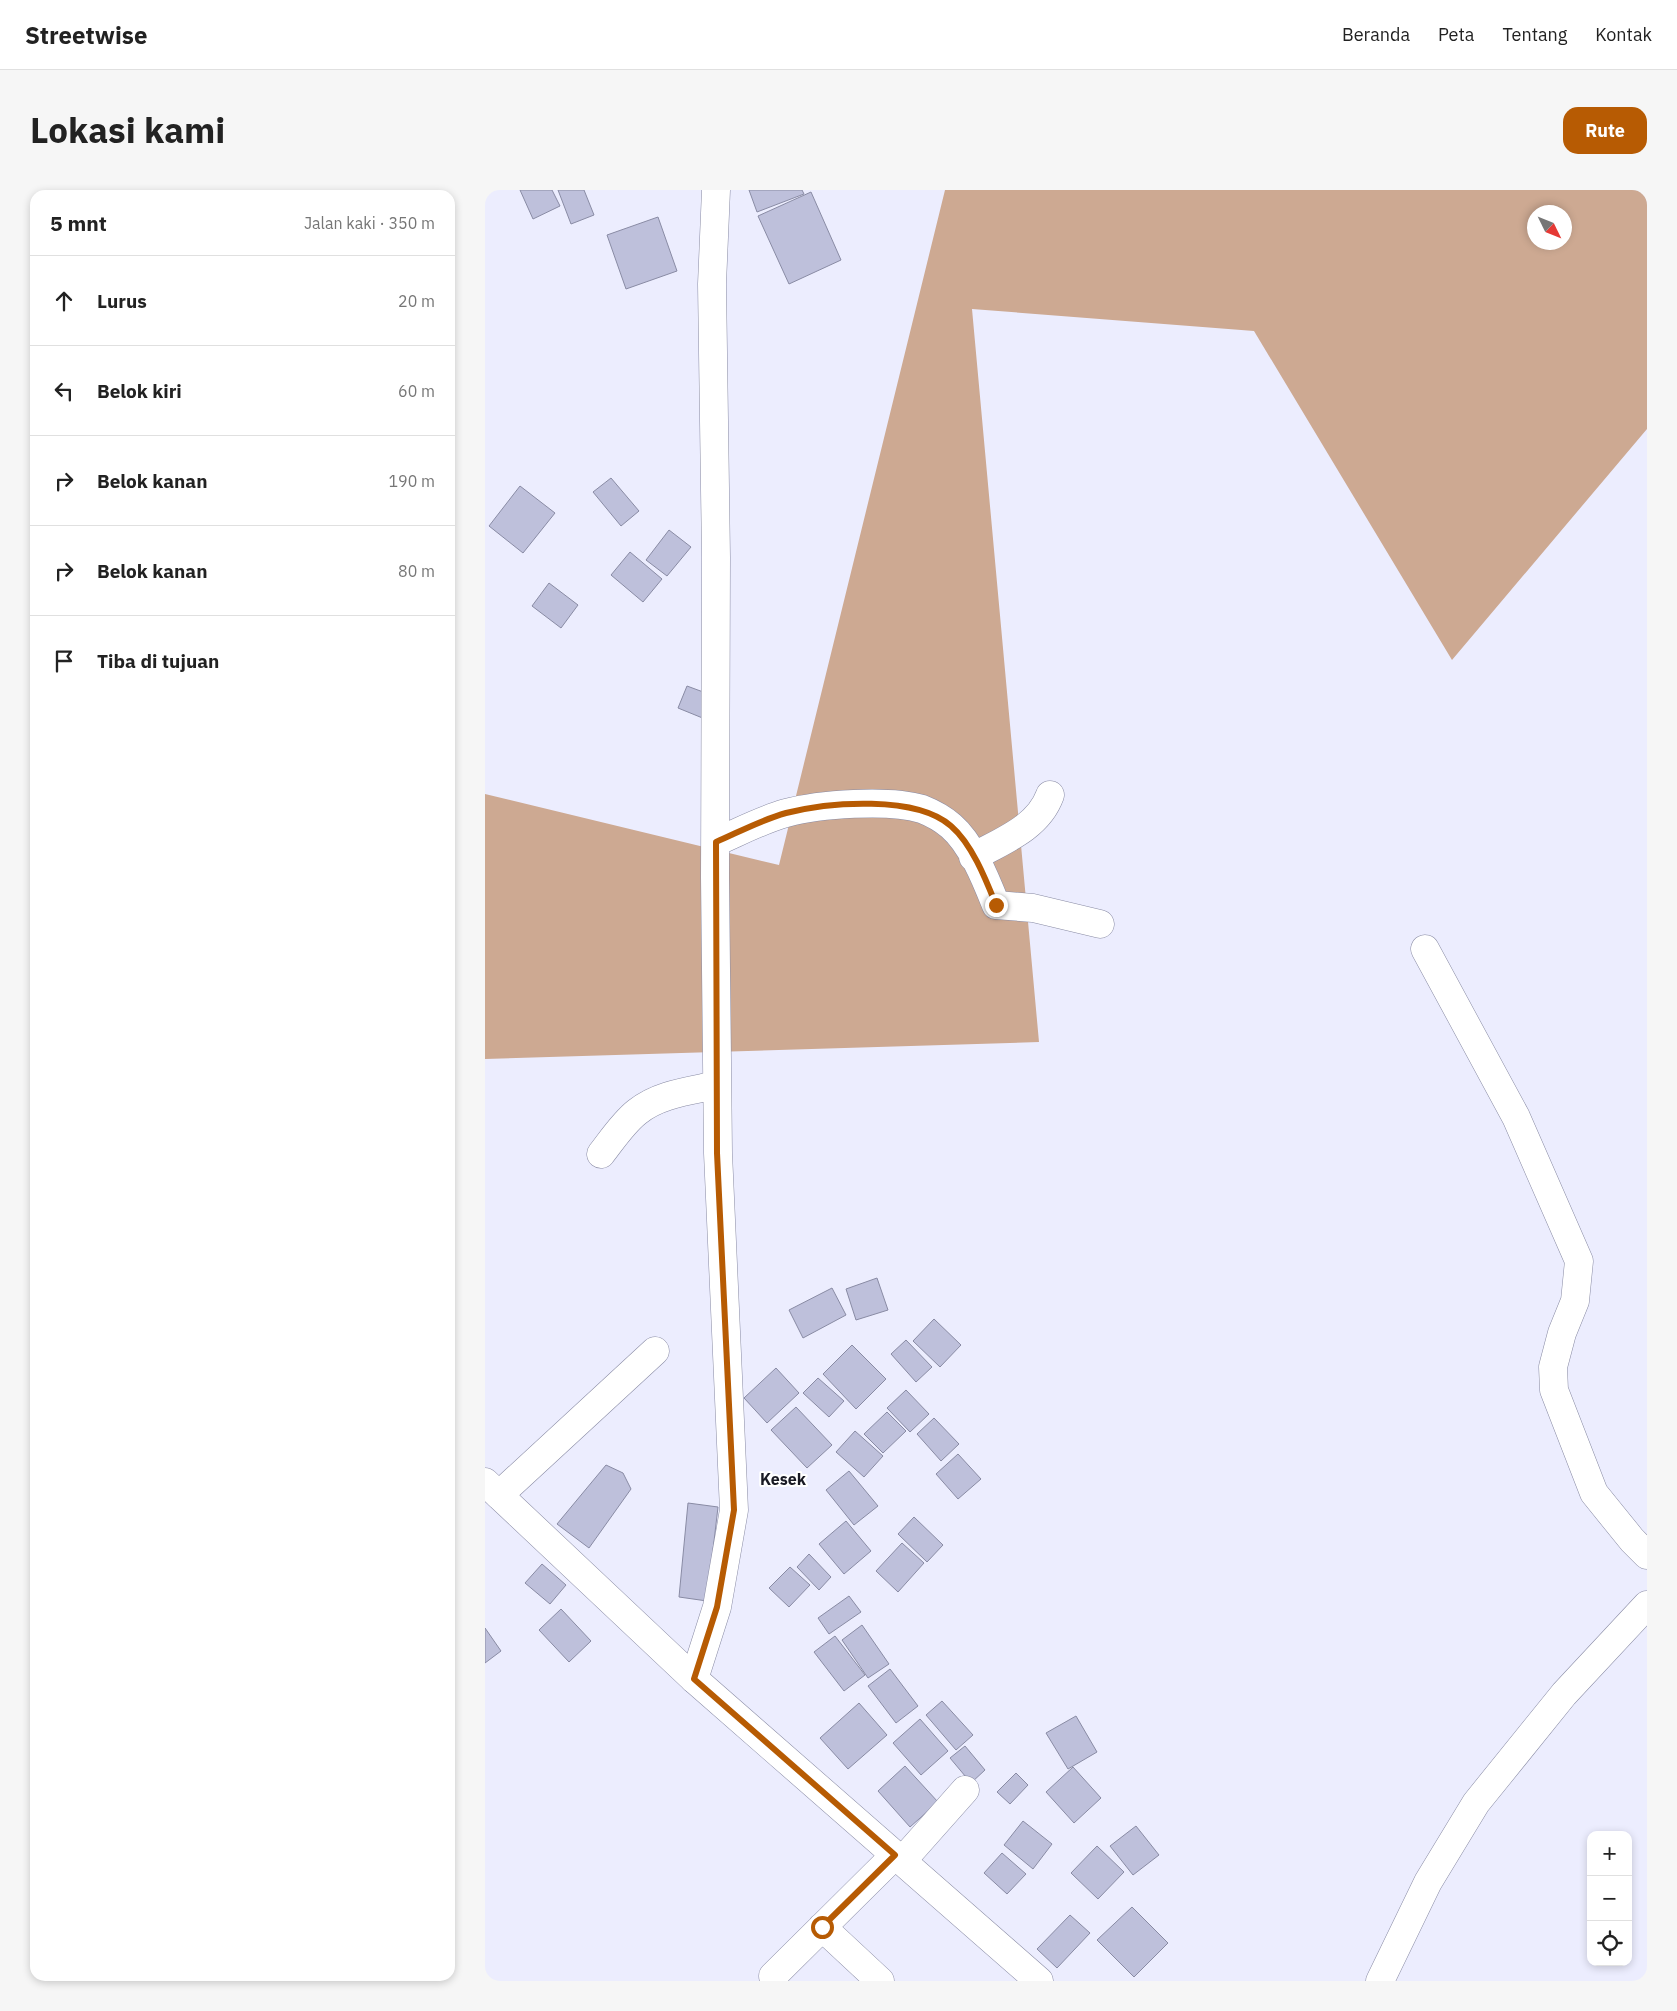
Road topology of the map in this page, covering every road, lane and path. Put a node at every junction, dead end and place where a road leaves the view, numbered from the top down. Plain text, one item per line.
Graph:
1 (716, 190) edge
2 (1050, 795) dead end
3 (716, 842) junction
4 (973, 857) junction
5 (1100, 924) dead end
6 (1425, 949) dead end
7 (717, 1085) junction
8 (601, 1154) dead end
9 (655, 1352) dead end
10 (492, 1489) edge
11 (1647, 1555) edge
12 (1647, 1605) edge
13 (694, 1679) junction
14 (965, 1790) dead end
15 (899, 1858) junction
16 (822, 1927) junction
17 (773, 1976) dead end
18 (880, 1981) edge
19 (1039, 1981) edge
20 (1380, 1981) edge

1 - 3 street
2 - 4 street
3 - 4 street
3 - 7 street
4 - 5 street
6 - 11 street
7 - 8 street
7 - 13 street
9 - 10 street
10 - 13 street
12 - 20 street
13 - 15 street
14 - 15 street
15 - 16 street
15 - 19 street
16 - 17 street
16 - 18 street

